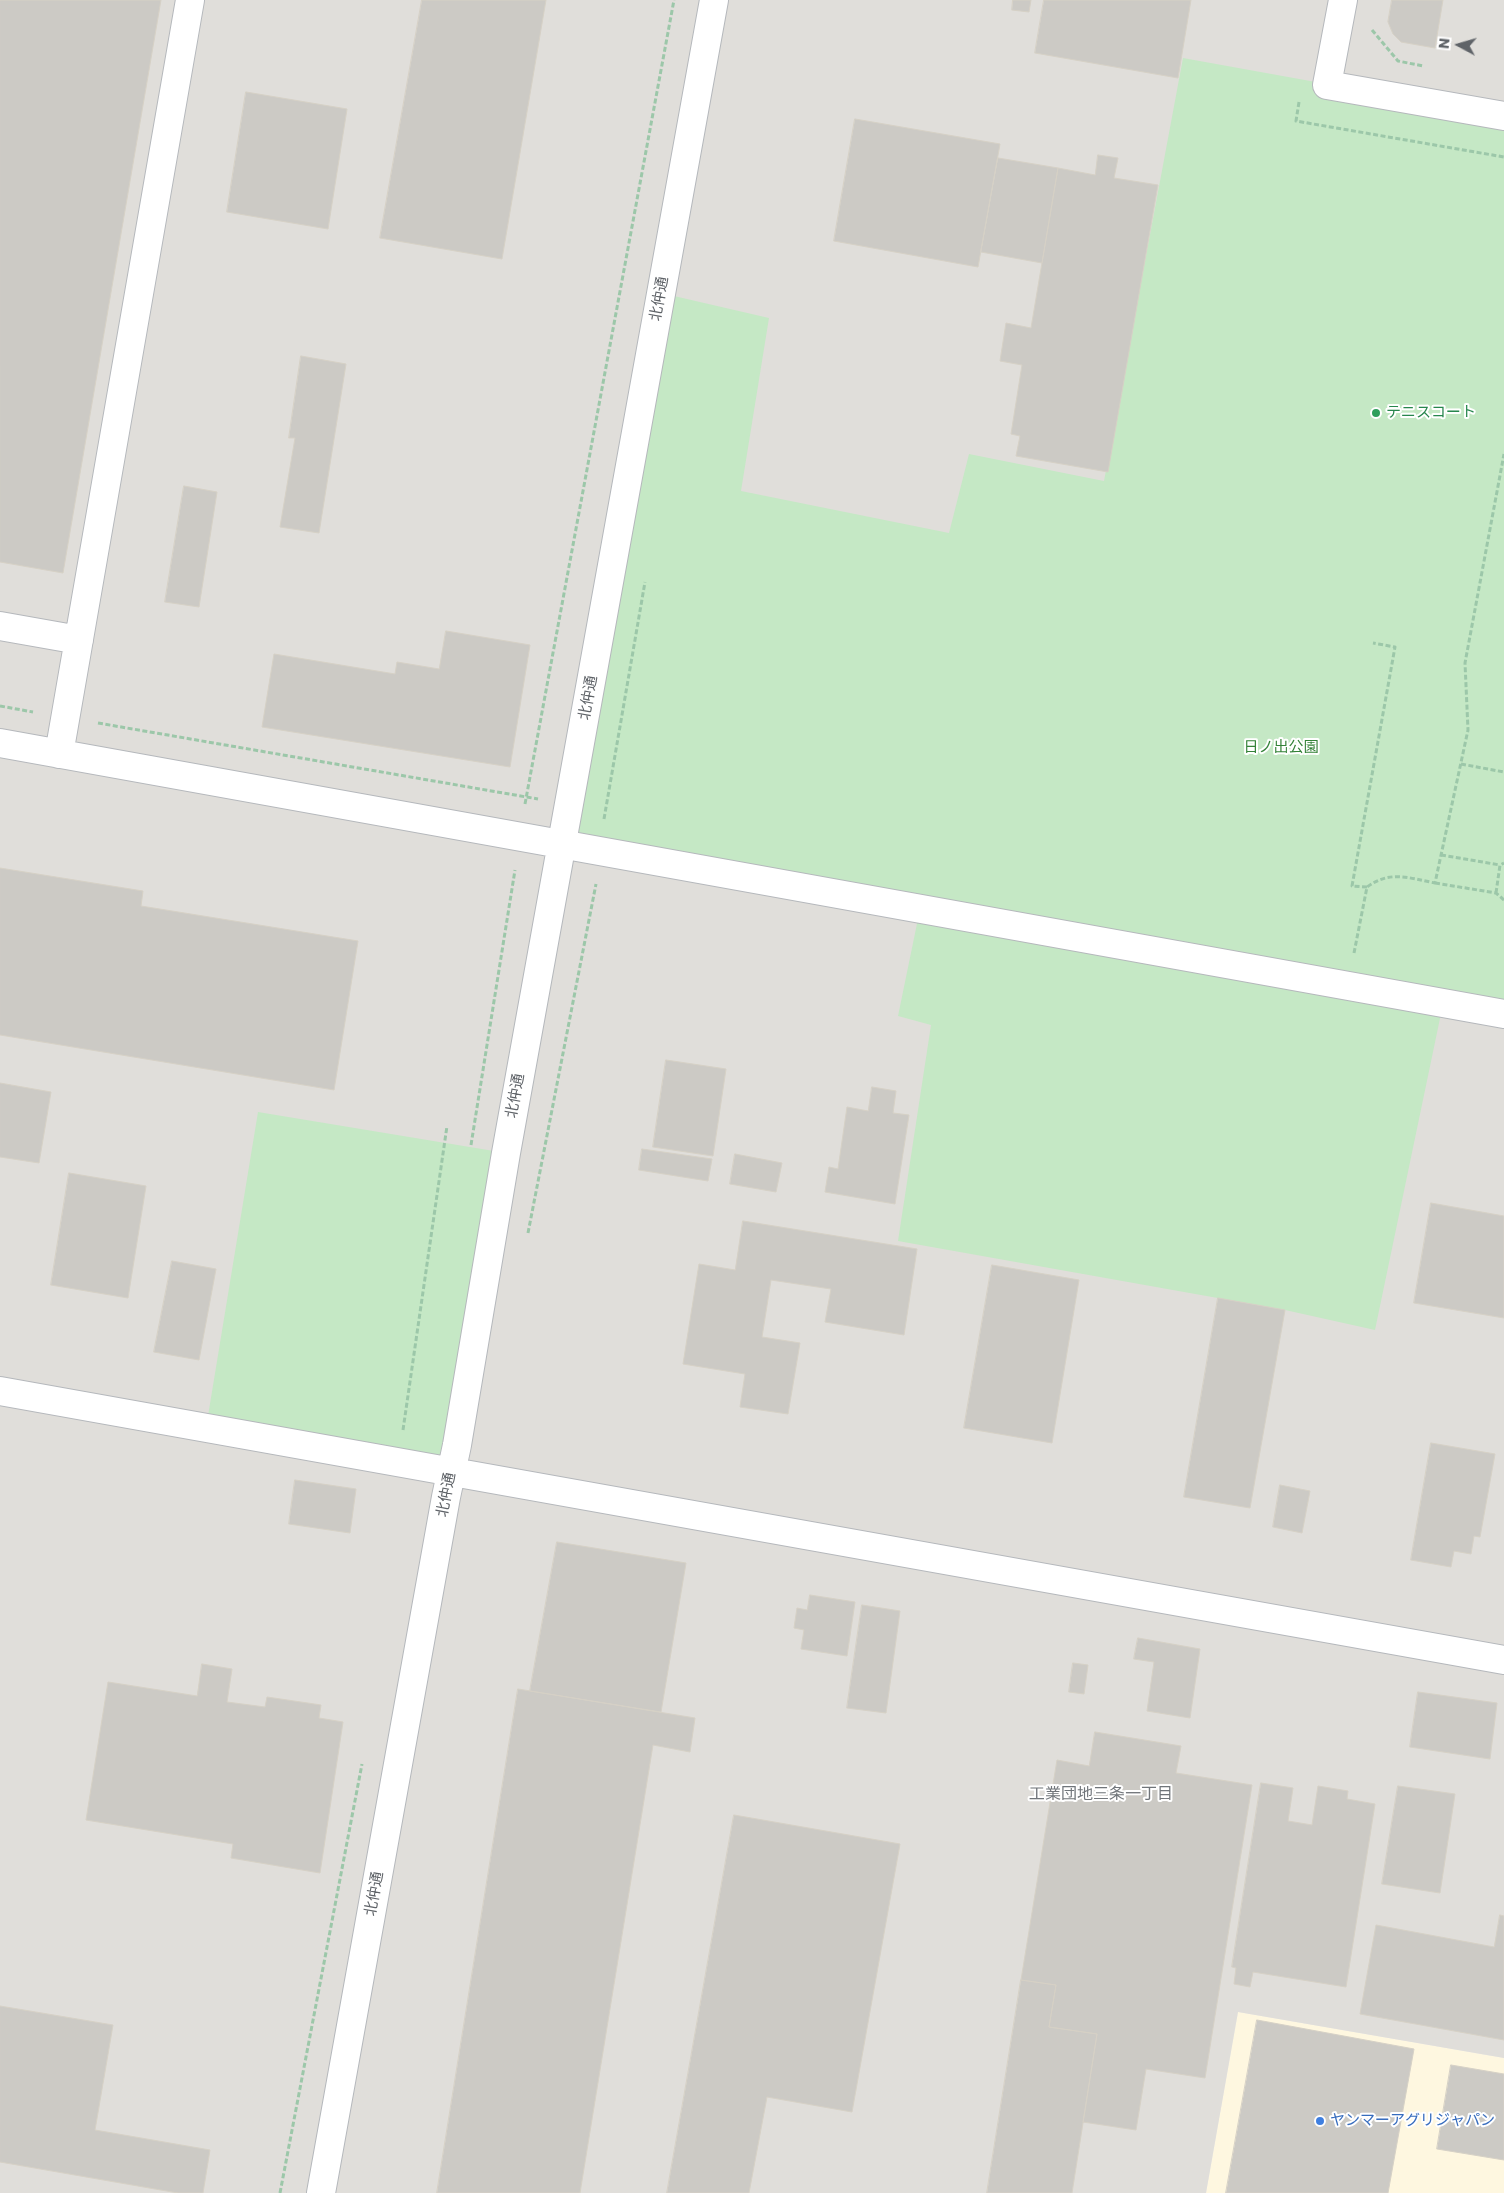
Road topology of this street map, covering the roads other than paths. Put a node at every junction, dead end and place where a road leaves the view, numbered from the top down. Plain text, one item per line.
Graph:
1 (190, 0) edge
2 (714, 0) edge
3 (1342, 0) edge
4 (1504, 116) edge
5 (0, 626) edge
6 (79, 640) junction
7 (0, 743) edge
8 (59, 754) junction
9 (562, 844) junction
10 (1504, 1014) edge
11 (0, 1391) edge
12 (451, 1472) junction
13 (1504, 1660) edge
14 (321, 2193) edge

1 - 6 street
2 - 9 street, 北仲通
3 - 4 street
5 - 6 street
6 - 8 street
7 - 8 street
8 - 9 street
9 - 10 street
9 - 12 street, 北仲通
11 - 12 street
12 - 13 street
12 - 14 street, 北仲通

